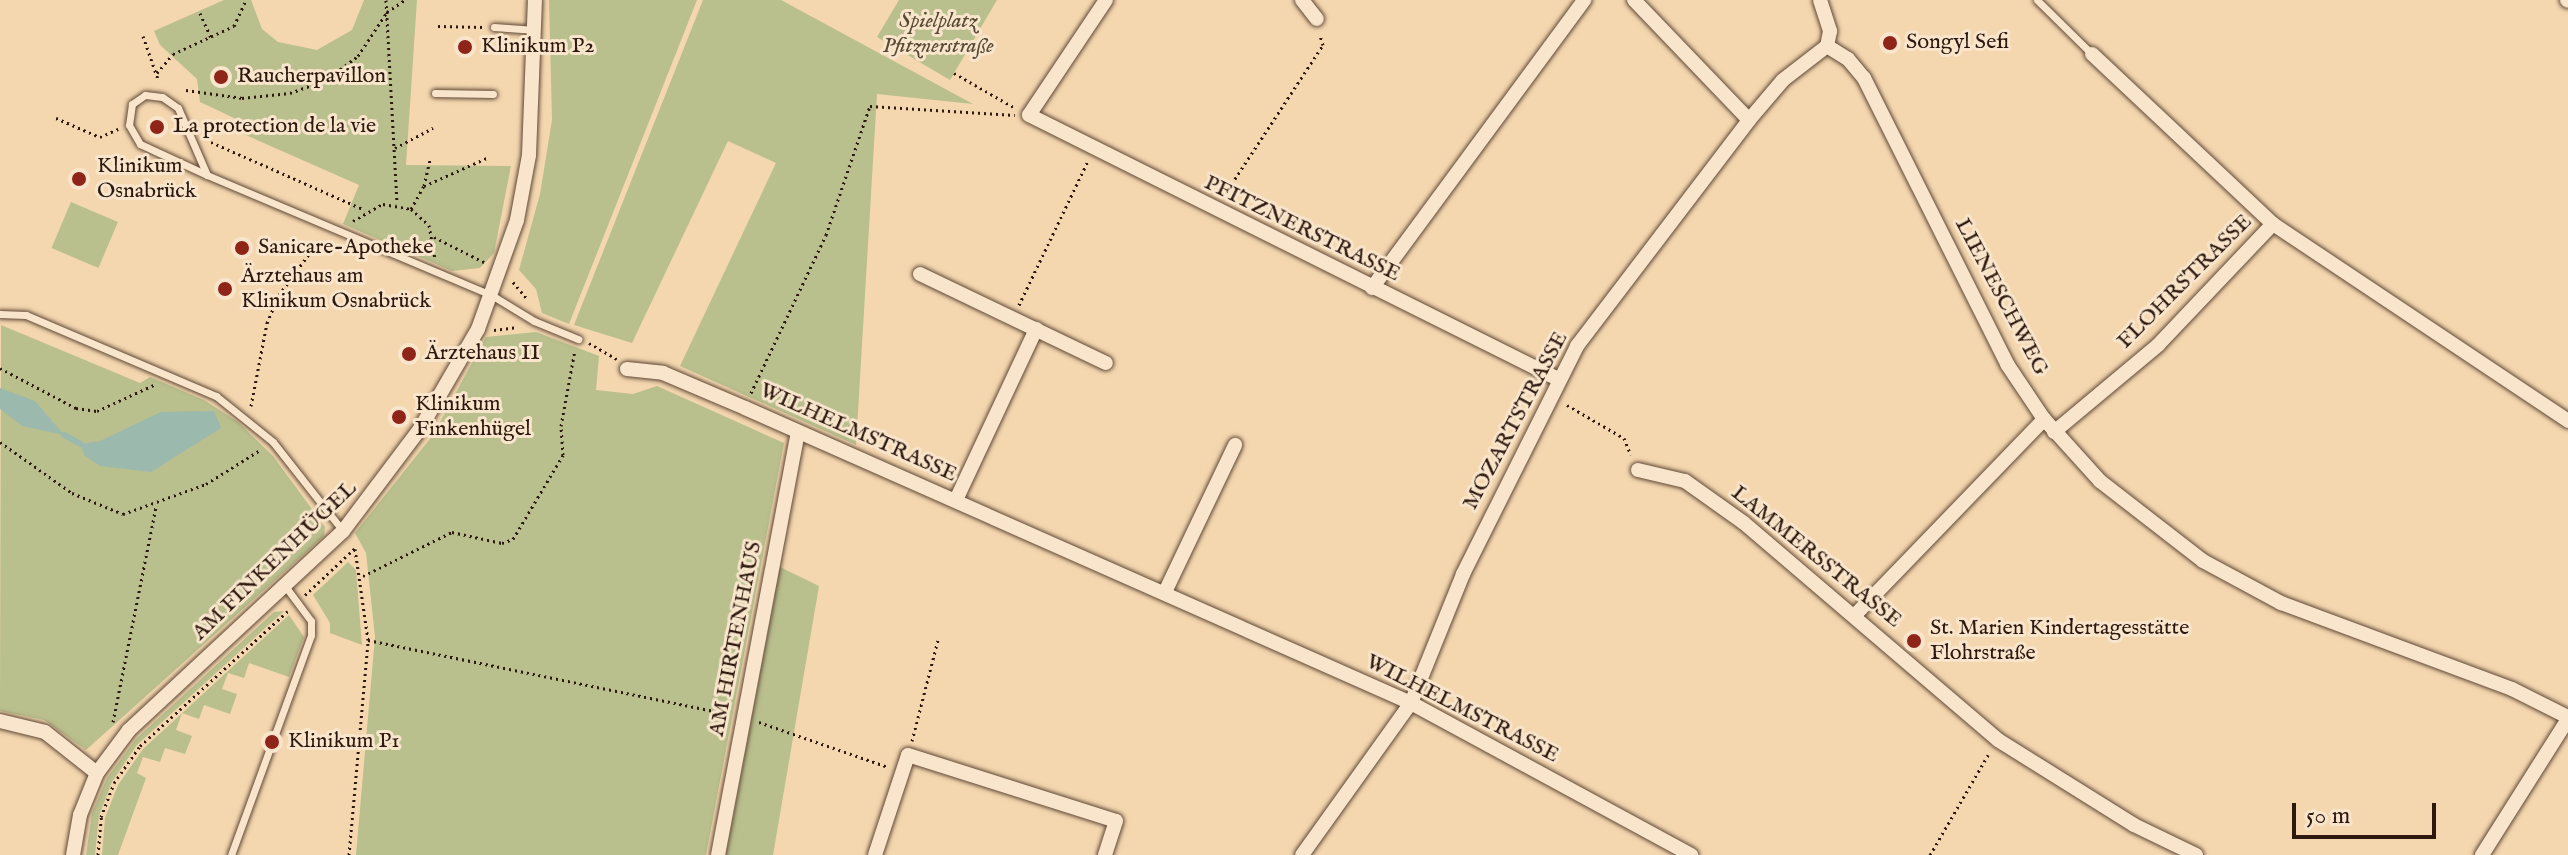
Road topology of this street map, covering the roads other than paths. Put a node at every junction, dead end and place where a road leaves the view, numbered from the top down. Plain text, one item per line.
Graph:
1 (535, 0) edge
2 (1106, 0) edge
3 (1302, 0) edge
4 (1584, 0) edge
5 (1634, 0) edge
6 (1820, 0) edge
7 (2037, 0) edge
8 (1317, 19) road end
9 (494, 27) road end
10 (537, 30) junction
11 (1827, 46) junction
12 (2092, 54) joint
13 (435, 93) dead end
14 (493, 94) dead end
15 (1749, 120) junction
16 (207, 175) junction
17 (2273, 224) junction
18 (920, 274) dead end
19 (1372, 288) junction
20 (493, 296) junction
21 (0, 314) edge
22 (1036, 329) junction
23 (578, 339) road end
24 (1106, 363) dead end
25 (627, 369) road end
26 (1558, 379) junction
27 (2044, 419) junction
28 (2568, 421) edge
29 (798, 432) junction
30 (2054, 432) junction
31 (1235, 445) dead end
32 (1638, 470) road end
33 (956, 500) junction
34 (343, 531) junction
35 (285, 586) junction
36 (1165, 592) junction
37 (1856, 614) junction
38 (1411, 703) junction
39 (2568, 718) edge
40 (0, 721) edge
41 (97, 773) junction
42 (73, 855) edge
43 (231, 855) edge
44 (718, 855) edge
45 (875, 855) edge
46 (1105, 855) edge
47 (1302, 855) edge
48 (1691, 855) edge
49 (2196, 855) edge
50 (2482, 855) edge

1 - 10 street, AM FINKENHÜGEL
2 - 19 street, PFITZNERSTRASSE
3 - 8 street
4 - 19 street
5 - 15 street
6 - 11 street
7 - 12 lane
9 - 10 lane
10 - 20 street, AM FINKENHÜGEL
11 - 15 street, MOZARTSTRASSE
11 - 27 street, LIENESCHWEG
12 - 17 street
13 - 14 lane
15 - 26 street, MOZARTSTRASSE
16 - 16 lane
16 - 20 lane
17 - 28 street
17 - 30 street, FLOHRSTRASSE
18 - 22 street
19 - 26 street, PFITZNERSTRASSE
20 - 23 lane
20 - 34 street, AM FINKENHÜGEL
21 - 34 lane
22 - 24 street
22 - 33 street
25 - 29 street, WILHELMSTRASSE
26 - 38 street, MOZARTSTRASSE
27 - 30 street, LIENESCHWEG
27 - 37 street
29 - 33 street, WILHELMSTRASSE
29 - 44 street, AM HIRTENHAUS
30 - 39 street, LIENESCHWEG
31 - 36 street
32 - 37 street, LAMMERSSTRASSE
33 - 36 street, WILHELMSTRASSE
34 - 35 street, AM FINKENHÜGEL
35 - 41 street, AM FINKENHÜGEL
35 - 43 lane
36 - 38 street, WILHELMSTRASSE
37 - 49 street, LAMMERSSTRASSE
38 - 47 street, MOZARTSTRASSE
38 - 48 street, WILHELMSTRASSE
39 - 50 street
40 - 41 street
41 - 42 street, AM FINKENHÜGEL
45 - 46 street

